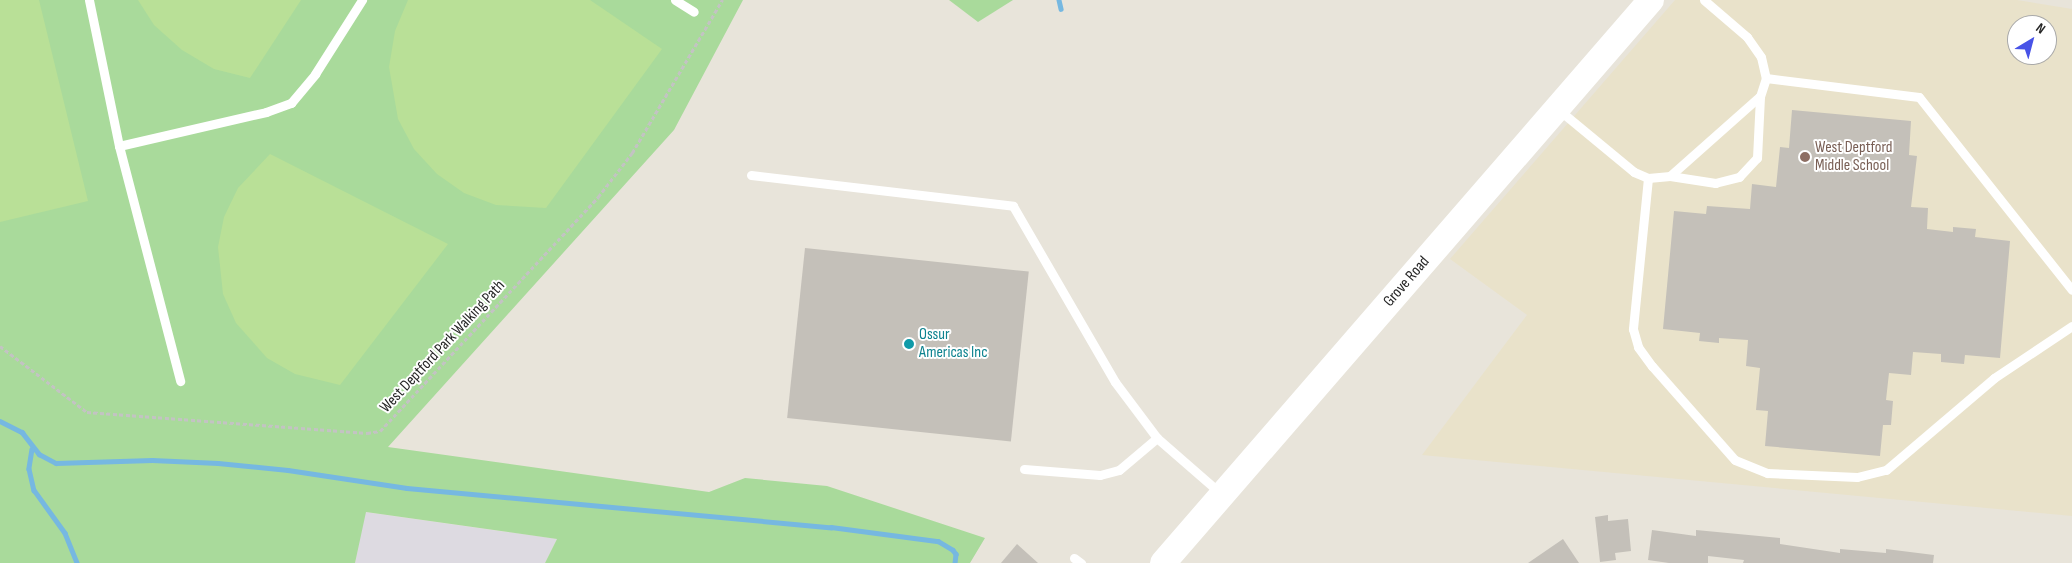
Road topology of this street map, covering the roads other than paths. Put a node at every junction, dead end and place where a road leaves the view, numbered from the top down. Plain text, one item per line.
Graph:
1 (89, 0) edge
2 (362, 0) edge
3 (676, 0) edge
4 (1651, 0) edge
5 (1704, 0) edge
6 (694, 12) dead end
7 (1766, 78) junction
8 (1760, 96) junction
9 (1557, 109) junction
10 (119, 146) junction
11 (751, 175) dead end
12 (1670, 176) junction
13 (1648, 178) junction
14 (2072, 290) edge
15 (2072, 326) edge
16 (180, 381) dead end
17 (1157, 438) junction
18 (1024, 468) dead end
19 (1222, 494) junction
20 (1163, 563) edge

1 - 10 lane
2 - 10 lane
3 - 6 lane
4 - 9 main road, Grove Road
5 - 7 lane
7 - 8 lane
7 - 14 lane
8 - 12 lane
8 - 12 lane
9 - 13 lane
9 - 19 main road, Grove Road
10 - 16 lane
11 - 17 lane
12 - 13 lane
13 - 15 lane
17 - 18 lane
17 - 19 lane
19 - 20 main road, Grove Road

